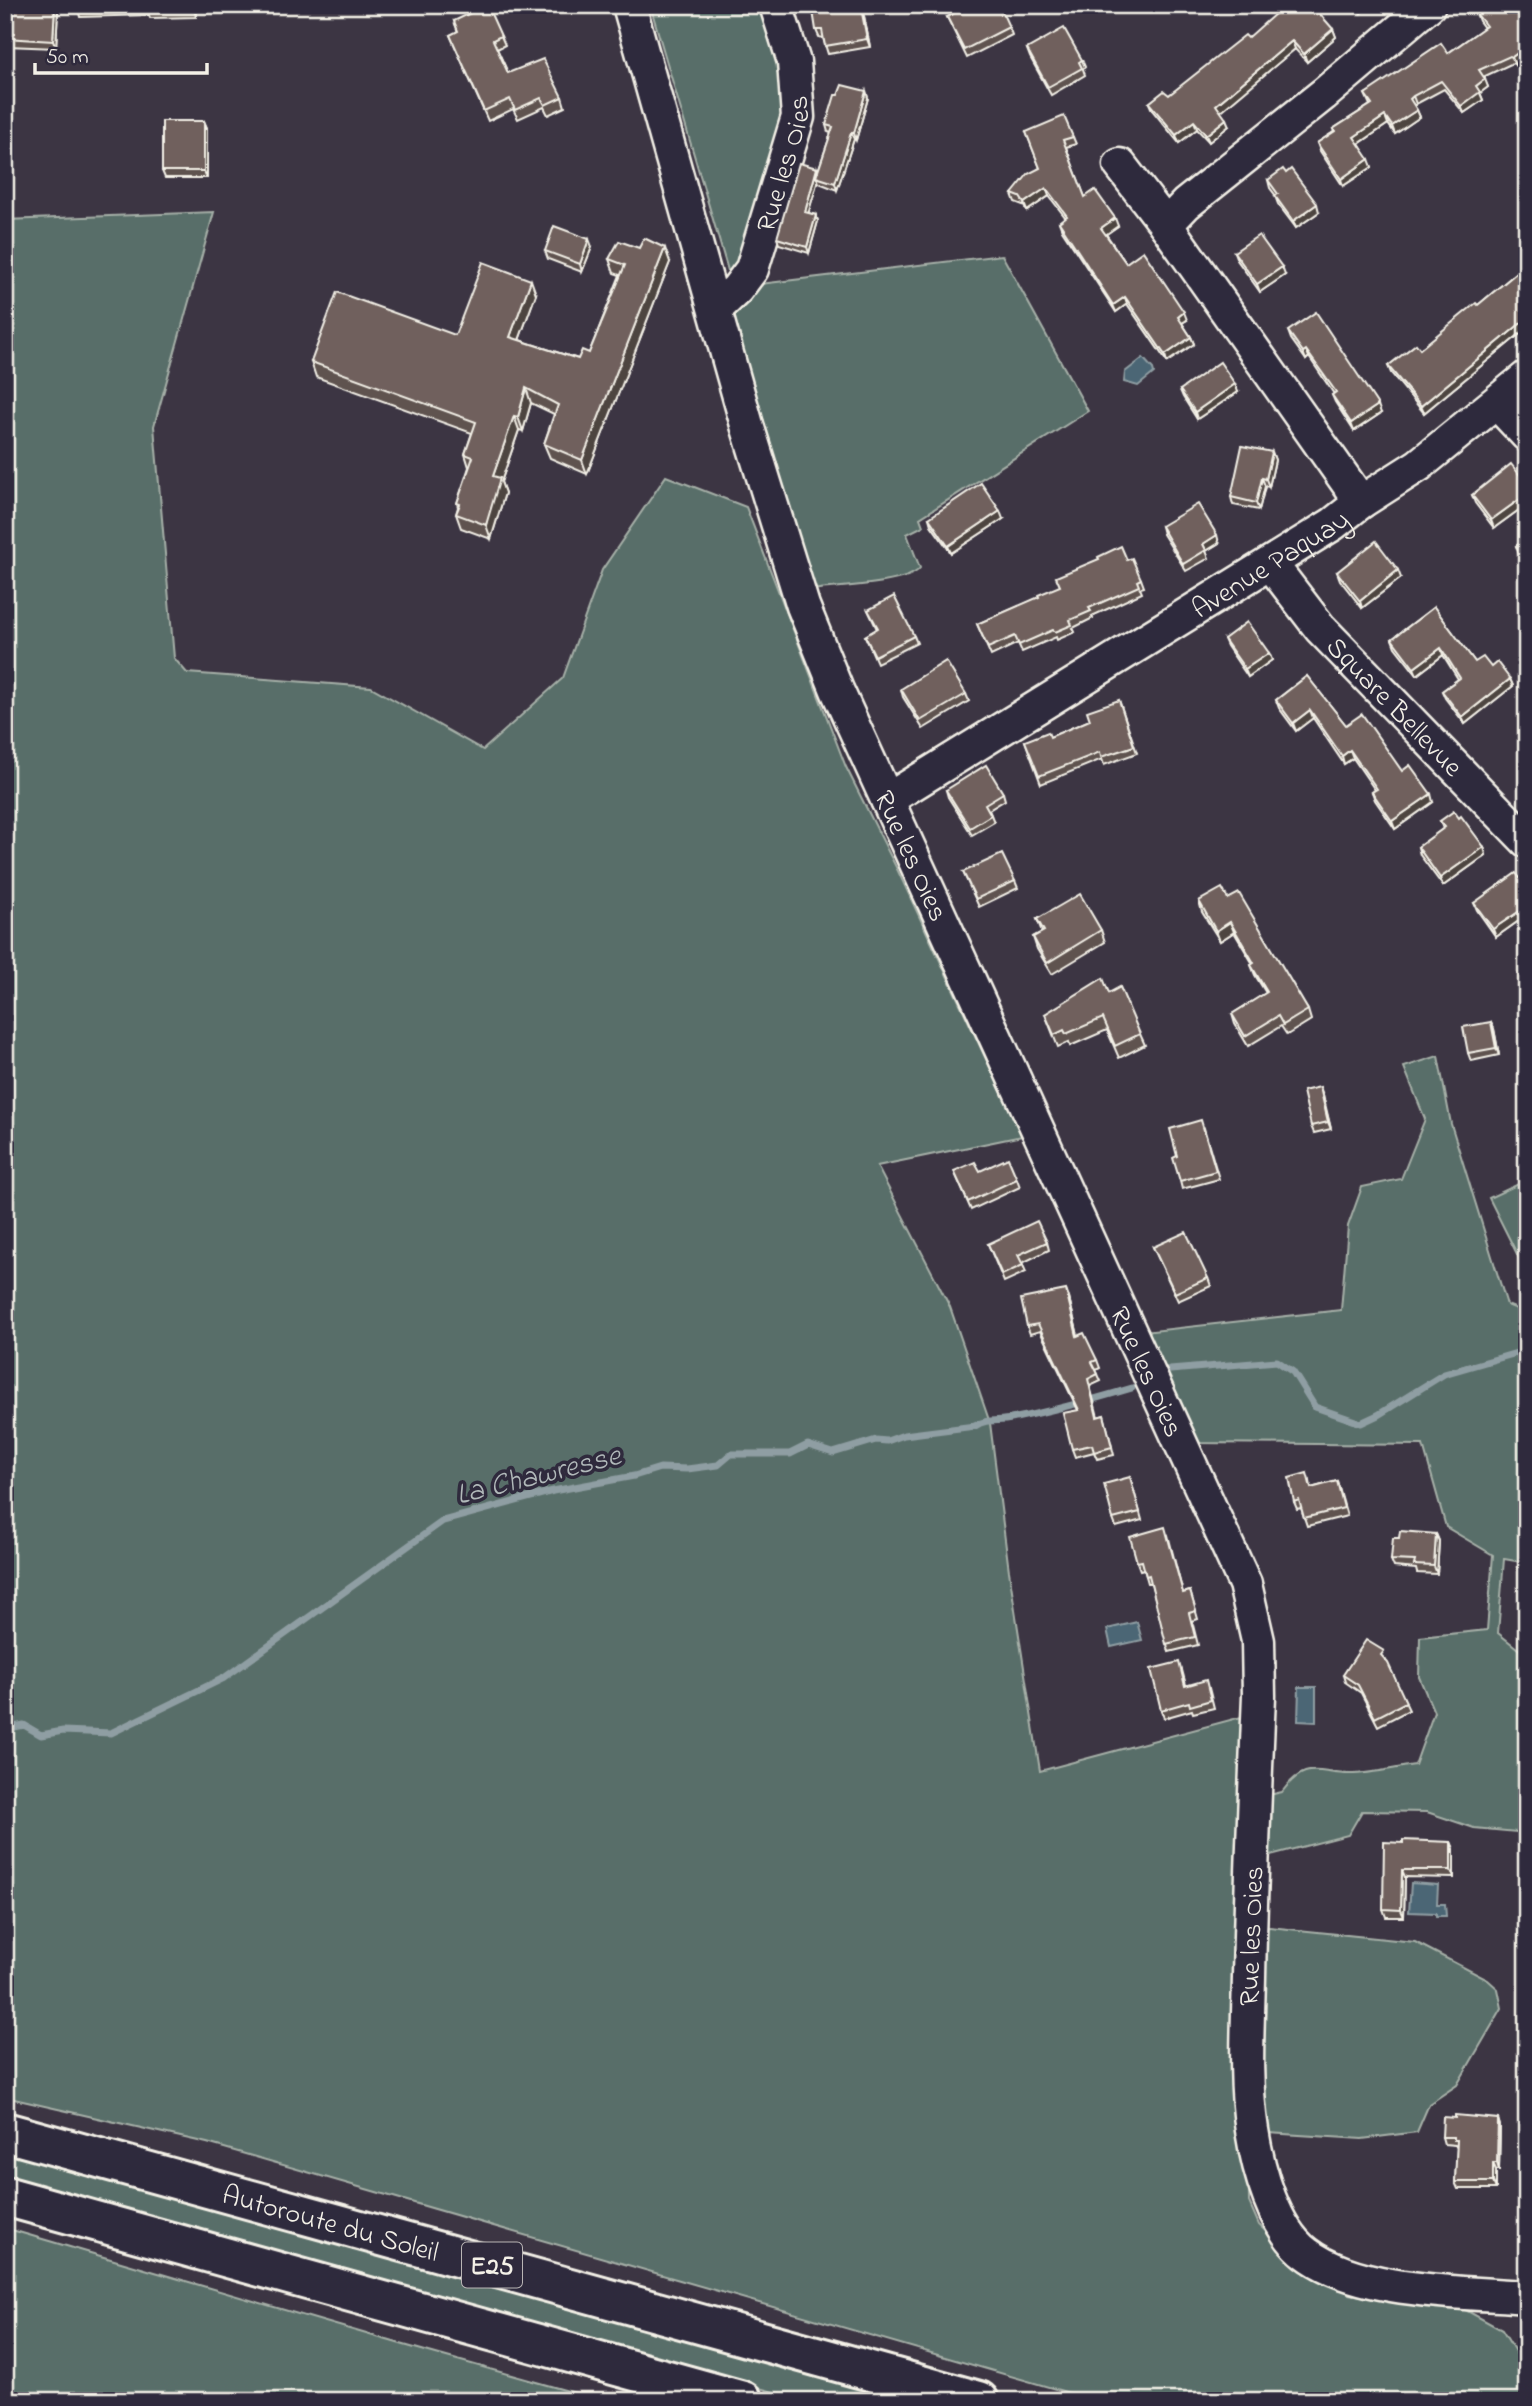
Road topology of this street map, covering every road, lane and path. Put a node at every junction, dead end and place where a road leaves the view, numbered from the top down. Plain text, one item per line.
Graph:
1 (629, 5) edge
2 (776, 5) edge
3 (1429, 5) edge
4 (1120, 166) dead end
5 (1166, 225) junction
6 (716, 309) junction
7 (1527, 377) edge
8 (1497, 403) junction
9 (1527, 435) edge
10 (1361, 502) junction
11 (1270, 564) junction
12 (887, 800) junction
13 (1527, 841) edge
14 (5, 2132) edge
15 (5, 2196) edge
16 (1527, 2297) edge
17 (743, 2401) edge
18 (979, 2401) edge

1 - 6 street, Rue les Oies
2 - 6 street, Rue les Oies
3 - 5 street
4 - 5 street, Avenue Paquay
5 - 10 street, Avenue Paquay
6 - 12 street, Rue les Oies
7 - 8 street
8 - 9 street
8 - 10 street
10 - 11 street, Avenue Paquay
11 - 12 street, Avenue Paquay
11 - 13 street, Square Bellevue
12 - 16 street, Rue les Oies
14 - 18 highway, Autoroute du Soleil / E25
15 - 17 highway, E25

